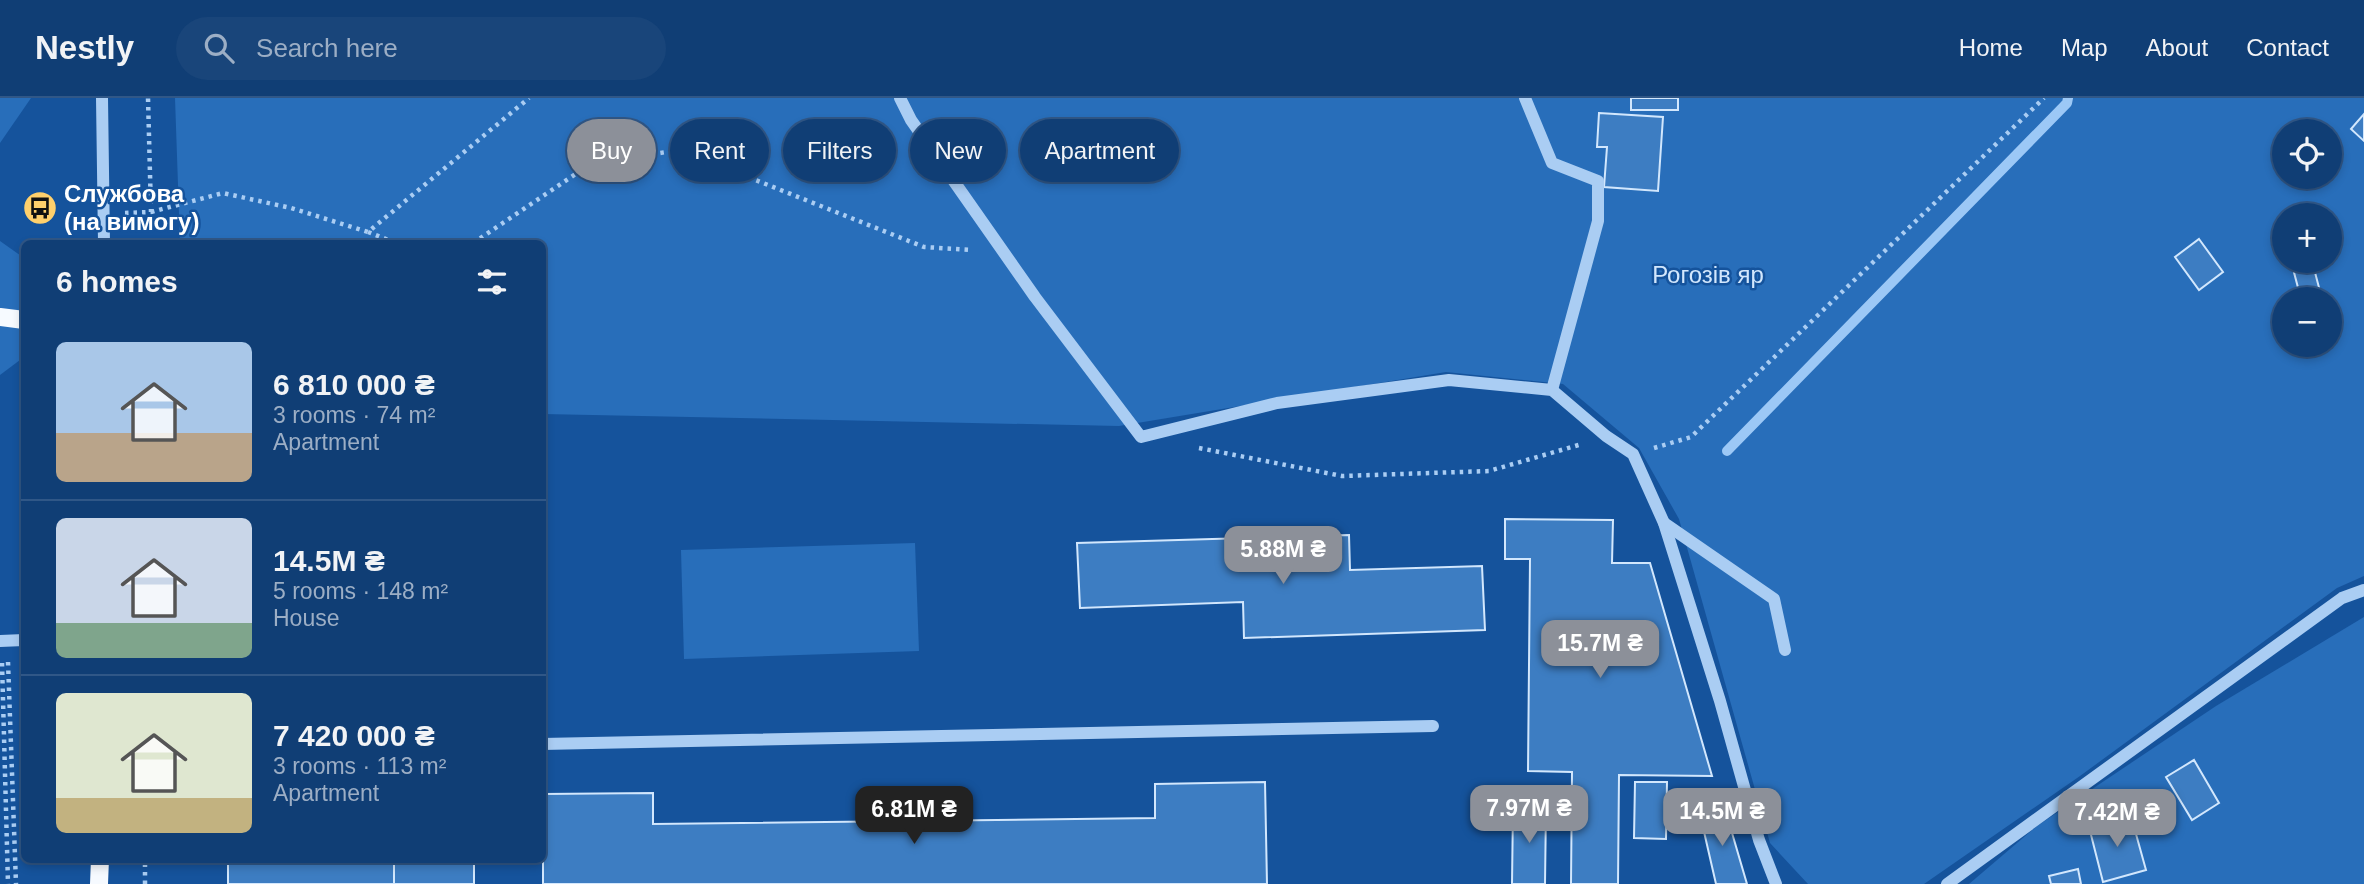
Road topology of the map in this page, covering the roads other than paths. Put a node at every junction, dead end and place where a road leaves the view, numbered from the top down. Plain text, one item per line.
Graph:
1 (102, 98) edge
2 (900, 98) edge
3 (1525, 98) edge
4 (104, 240) edge
5 (0, 317) edge
6 (21, 320) edge
7 (1552, 390) junction
8 (1664, 523) junction
9 (2364, 590) edge
10 (21, 640) edge
11 (3, 641) edge
12 (1785, 650) dead end
13 (1433, 726) dead end
14 (546, 744) edge
15 (100, 863) edge
16 (99, 884) edge
17 (1776, 884) edge
18 (1947, 884) edge

1 - 4 street
2 - 7 street
3 - 7 street
5 - 6 main road
7 - 8 street
8 - 12 street
8 - 17 street
9 - 18 street
10 - 11 street
13 - 14 street
15 - 16 main road

